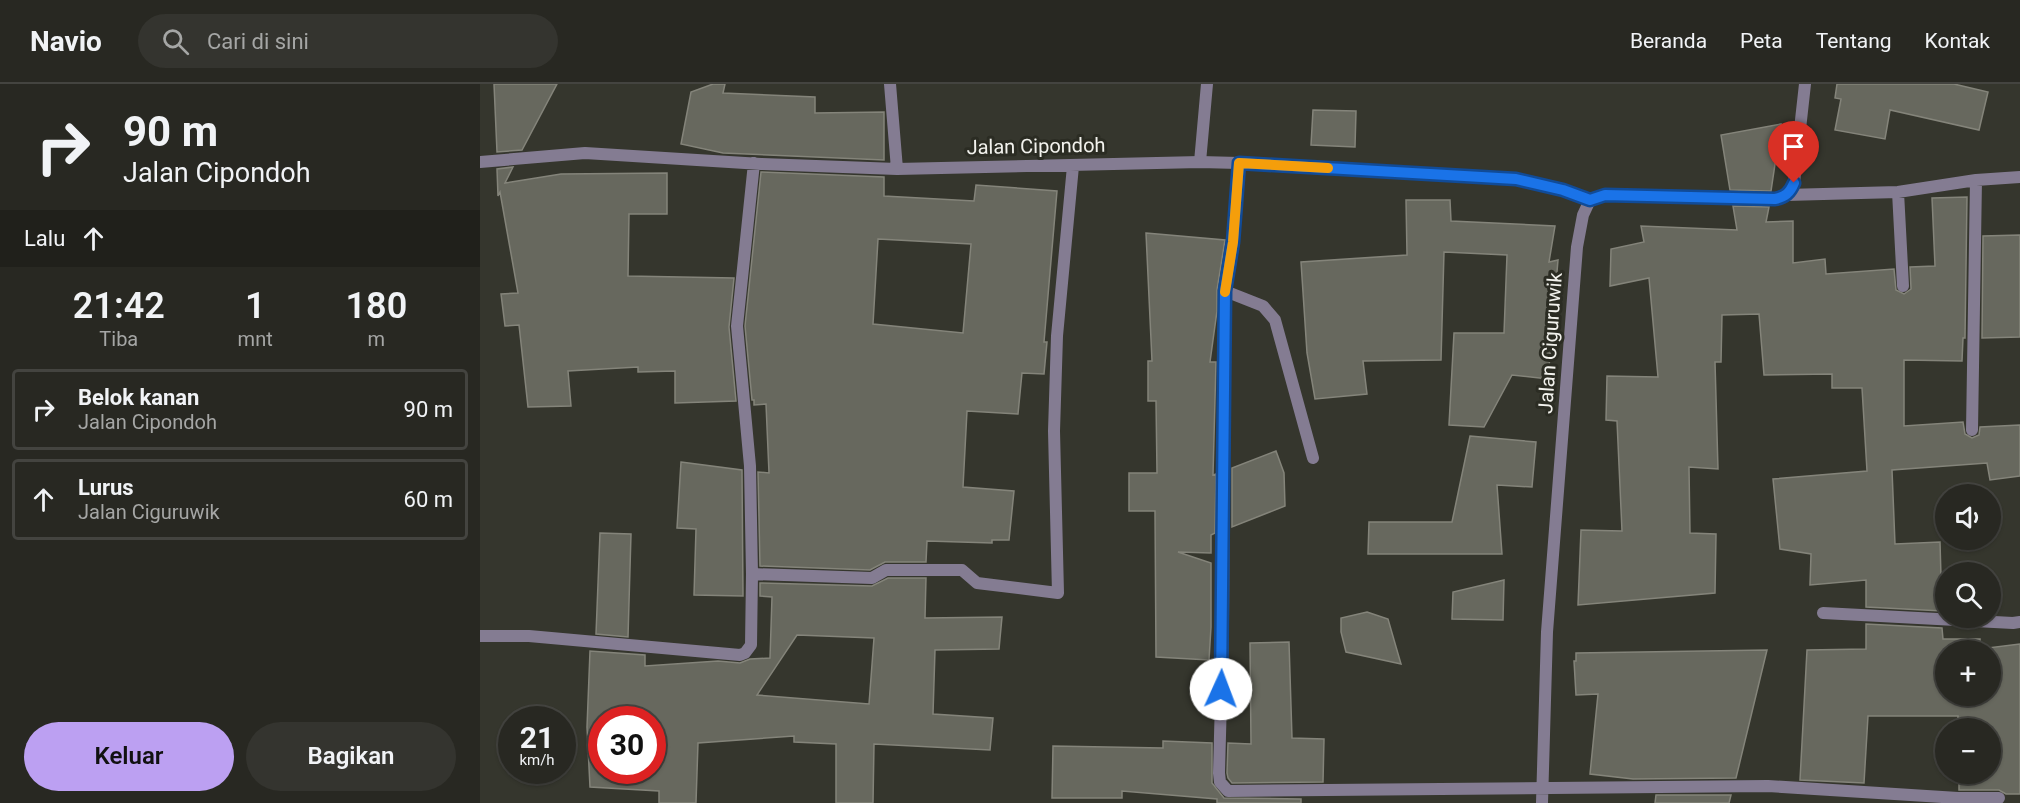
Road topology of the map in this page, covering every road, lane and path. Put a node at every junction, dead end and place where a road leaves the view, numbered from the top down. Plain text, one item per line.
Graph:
1 (890, 84) edge
2 (1207, 84) edge
3 (1805, 84) edge
4 (480, 162) edge
5 (1200, 162) junction
6 (754, 163) junction
7 (1239, 163) junction
8 (1073, 166) junction
9 (897, 169) junction
10 (2020, 177) edge
11 (1976, 180) junction
12 (1898, 192) junction
13 (1786, 195) junction
14 (1590, 200) junction
15 (1903, 286) dead end
16 (1225, 291) junction
17 (1972, 430) dead end
18 (1313, 458) dead end
19 (752, 574) junction
20 (1823, 613) dead end
21 (2020, 622) edge
22 (480, 636) edge
23 (1542, 787) junction
24 (1999, 798) dead end
25 (1542, 803) edge

1 - 9 street
2 - 5 street
3 - 13 street
4 - 6 street, Jalan Cipondoh
5 - 7 street, Jalan Cipondoh
5 - 8 street, Jalan Cipondoh
6 - 9 street, Jalan Cipondoh
6 - 19 street
7 - 14 street, Jalan Cipondoh
7 - 16 street
8 - 9 street, Jalan Cipondoh
8 - 19 street
10 - 11 street
11 - 12 street
11 - 17 street
12 - 13 street
12 - 15 street
13 - 14 street
14 - 23 street, Jalan Ciguruwik
16 - 18 street
16 - 23 street
19 - 22 street
20 - 21 street
23 - 24 street
23 - 25 street, Jalan Ciguruwik

